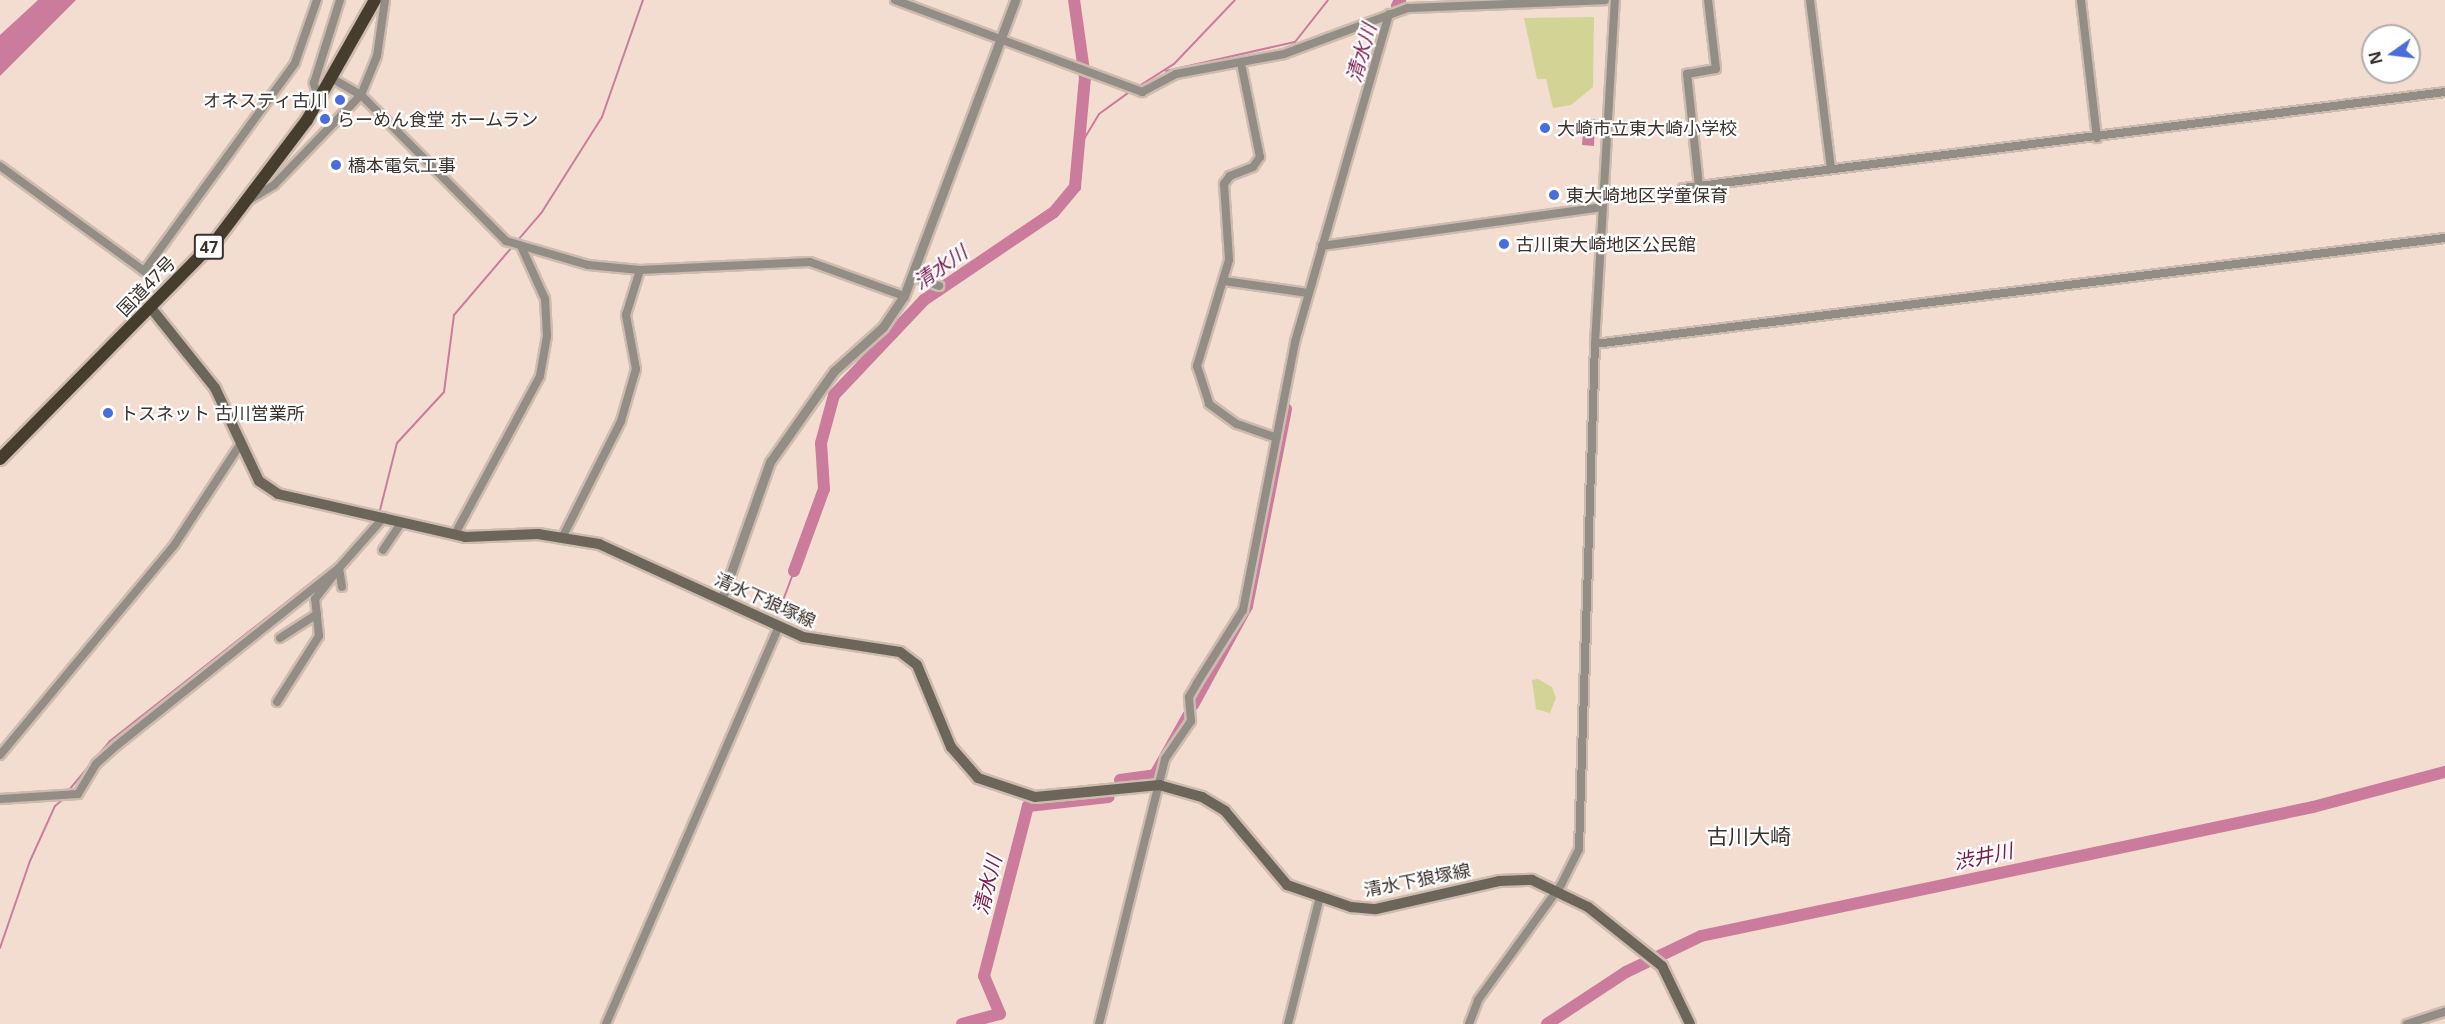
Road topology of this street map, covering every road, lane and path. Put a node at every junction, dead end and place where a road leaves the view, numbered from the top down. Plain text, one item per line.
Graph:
1 (317, 0) edge
2 (340, 0) edge
3 (375, 0) edge
4 (385, 0) edge
5 (895, 0) edge
6 (1015, 0) edge
7 (1605, 0) edge
8 (1615, 0) edge
9 (1708, 0) edge
10 (1810, 0) edge
11 (2080, 0) edge
12 (1389, 14) junction
13 (1000, 39) junction
14 (1241, 63) junction
15 (333, 79) junction
16 (2445, 92) edge
17 (361, 95) junction
18 (319, 101) junction
19 (2097, 138) junction
20 (0, 166) edge
21 (1831, 170) junction
22 (1699, 186) junction
23 (1683, 188) dead end
24 (248, 201) junction
25 (1602, 207) junction
26 (2445, 238) edge
27 (518, 245) junction
28 (1322, 246) junction
29 (640, 270) junction
30 (912, 276) junction
31 (1224, 281) junction
32 (939, 286) dead end
33 (1308, 293) junction
34 (904, 296) junction
35 (151, 308) junction
36 (1595, 344) junction
37 (1277, 438) junction
38 (241, 442) junction
39 (0, 459) edge
40 (380, 516) junction
41 (402, 522) junction
42 (455, 534) junction
43 (563, 536) junction
44 (383, 550) dead end
45 (339, 568) junction
46 (342, 587) dead end
47 (722, 598) junction
48 (317, 614) junction
49 (775, 624) junction
50 (280, 638) dead end
51 (277, 702) dead end
52 (0, 755) edge
53 (1159, 784) junction
54 (0, 800) edge
55 (1557, 891) junction
56 (1320, 897) junction
57 (2445, 1012) edge
58 (606, 1024) edge
59 (1100, 1024) edge
60 (1288, 1024) edge
61 (1469, 1024) edge
62 (1690, 1024) edge
63 (2407, 1024) edge

1 - 20 street
2 - 18 street
3 - 15 highway, 国道47号 / 47
4 - 17 street
5 - 13 street
6 - 13 street
7 - 12 street
8 - 25 street
9 - 22 street
10 - 21 street
11 - 19 street
12 - 14 street
12 - 28 street
13 - 14 street
13 - 30 street
14 - 31 street
15 - 17 street
15 - 18 highway, 国道47号 / 47
16 - 19 street
17 - 24 street
17 - 27 street
18 - 24 highway, 国道47号 / 47
19 - 21 street
21 - 22 street
22 - 23 street
24 - 35 highway, 国道47号 / 47
25 - 28 street
25 - 36 street
26 - 36 street
27 - 29 street
27 - 42 street
28 - 33 street
29 - 34 street
29 - 43 street
30 - 32 street
30 - 34 street
31 - 33 street
31 - 37 street
33 - 37 street
34 - 47 street
35 - 38 main road, 清水下狼塚線
35 - 39 highway, 国道47号 / 47
36 - 55 street
37 - 53 street
38 - 40 main road, 清水下狼塚線
38 - 52 street
40 - 41 main road, 清水下狼塚線
40 - 45 street
41 - 42 main road, 清水下狼塚線
41 - 44 street
42 - 43 main road, 清水下狼塚線
43 - 47 main road, 清水下狼塚線
45 - 46 street
45 - 48 street
45 - 54 street
47 - 49 main road, 清水下狼塚線
48 - 50 street
48 - 51 street
49 - 53 main road, 清水下狼塚線
49 - 58 street
53 - 56 main road, 清水下狼塚線
53 - 59 street
55 - 56 main road, 清水下狼塚線
55 - 61 street
55 - 62 main road, 清水下狼塚線
56 - 60 street
57 - 63 street

